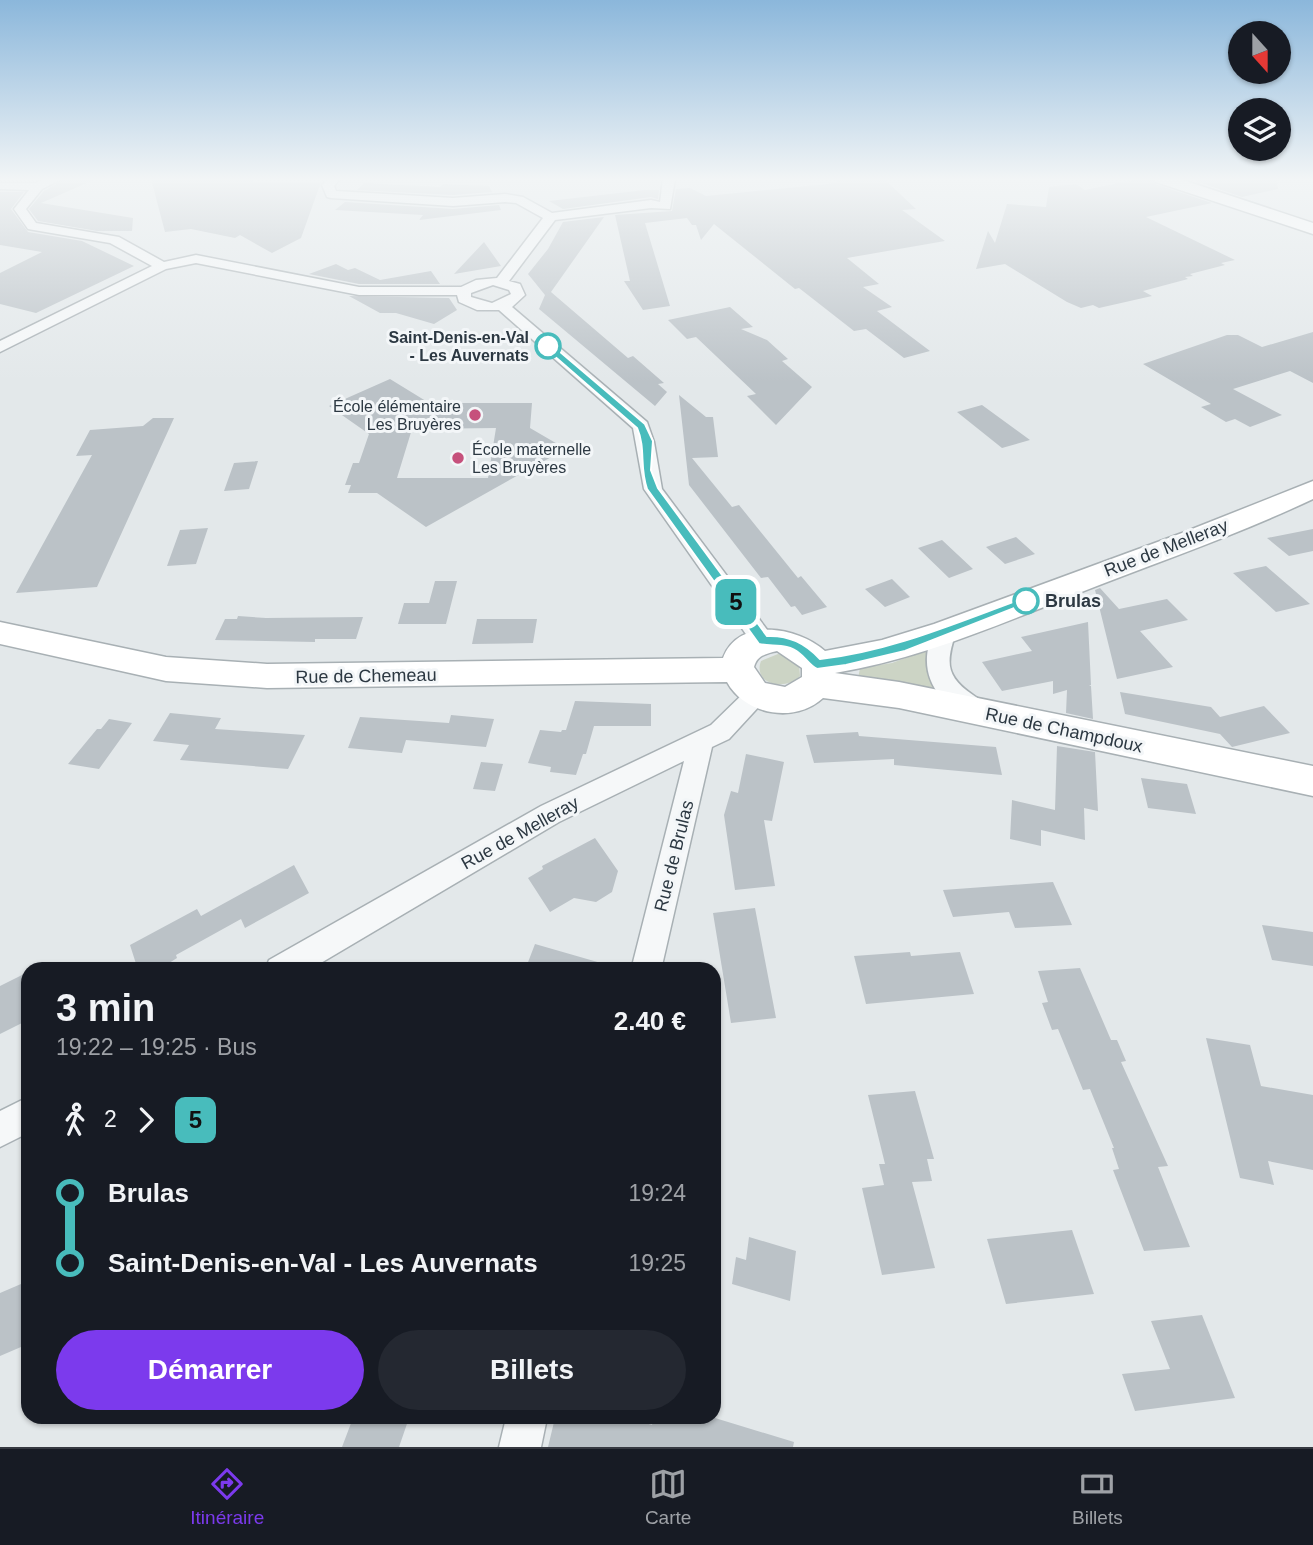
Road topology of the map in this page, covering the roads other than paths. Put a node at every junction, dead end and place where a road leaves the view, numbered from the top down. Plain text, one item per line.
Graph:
1 (126, 247) edge
2 (529, 247) edge
3 (162, 266) junction
4 (502, 282) junction
5 (464, 291) junction
6 (501, 305) junction
7 (0, 327) edge
8 (25, 334) junction
9 (0, 347) edge
10 (1313, 489) edge
11 (945, 632) junction
12 (0, 633) edge
13 (763, 641) junction
14 (816, 674) junction
15 (746, 682) junction
16 (981, 712) junction
17 (696, 743) junction
18 (1313, 781) edge
19 (294, 962) edge
20 (648, 962) edge
21 (21, 1118) edge
22 (0, 1130) edge
23 (526, 1424) edge
24 (520, 1447) edge

1 - 3 street
2 - 4 street
3 - 5 street
3 - 8 street
4 - 5 street
4 - 6 street
5 - 6 street
6 - 13 street
7 - 8 street
8 - 9 street
10 - 11 street, Rue de Melleray
11 - 14 street, Rue de Melleray
11 - 16 street
12 - 15 street, Rue de Chemeau
13 - 14 street
13 - 15 street
14 - 15 street
14 - 16 street, Rue de Champdoux
15 - 17 street, Rue de Melleray
16 - 18 street, Rue de Champdoux
17 - 19 street, Rue de Melleray
17 - 20 street, Rue de Brulas
21 - 22 street
23 - 24 street

